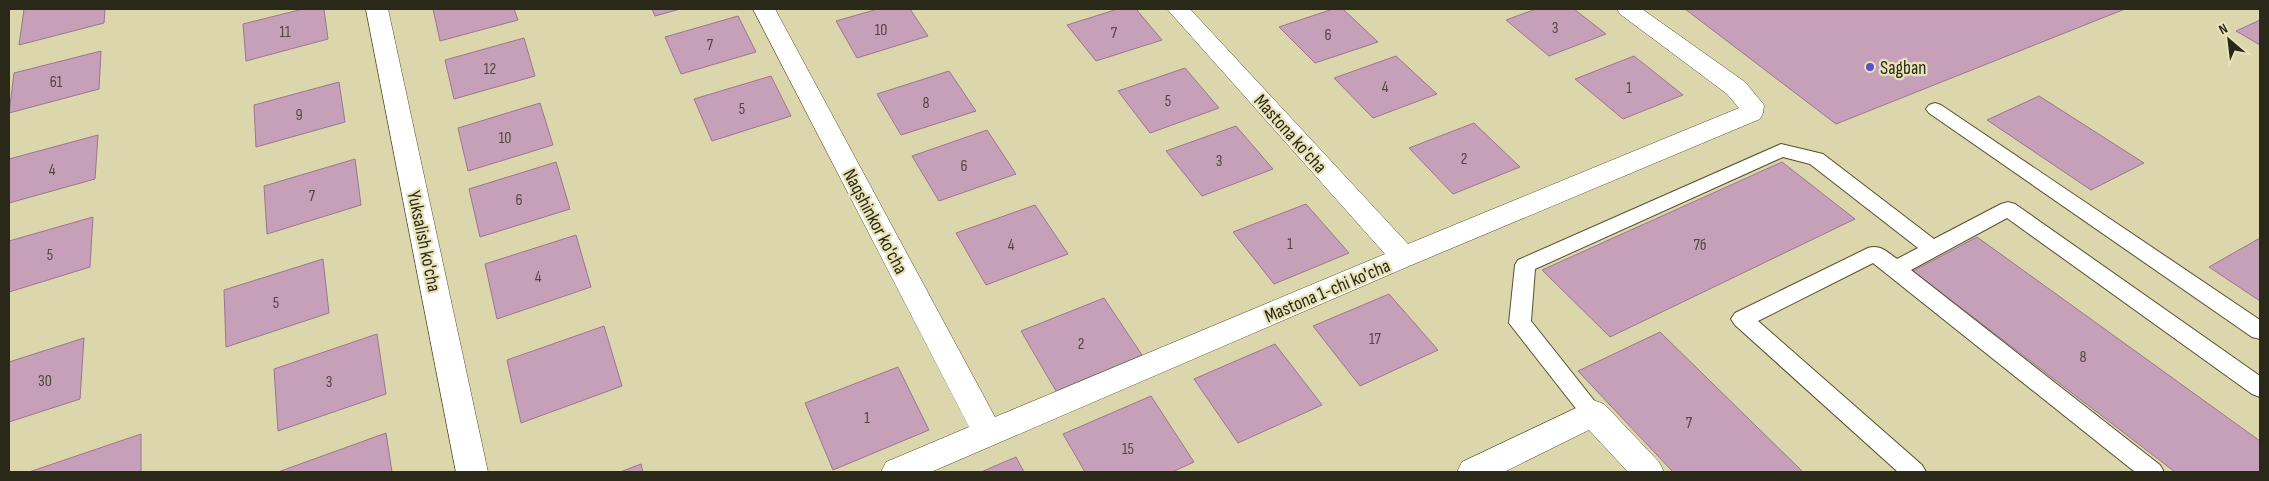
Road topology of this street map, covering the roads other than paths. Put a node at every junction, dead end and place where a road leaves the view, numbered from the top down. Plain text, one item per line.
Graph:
1 (377, 9) edge
2 (764, 9) edge
3 (1178, 9) edge
4 (1628, 9) edge
5 (1934, 109) dead end
6 (1933, 249) junction
7 (1404, 257) junction
8 (1895, 269) junction
9 (2260, 331) edge
10 (2260, 388) edge
11 (1593, 413) junction
12 (988, 434) junction
13 (472, 472) edge
14 (897, 472) edge
15 (1473, 472) edge
16 (1648, 472) edge
17 (1914, 472) edge
18 (2152, 472) edge

1 - 13 street, Yuksalish ko'cha
2 - 12 street, Naqshinkor ko'cha
3 - 7 street, Mastona ko'cha
4 - 7 street, Mastona 1-chi ko'cha
5 - 9 lane
6 - 8 lane
6 - 10 lane
6 - 11 lane
7 - 12 street, Mastona 1-chi ko'cha
8 - 17 lane
8 - 18 lane
11 - 15 street
11 - 16 street
12 - 14 street, Mastona 1-chi ko'cha

